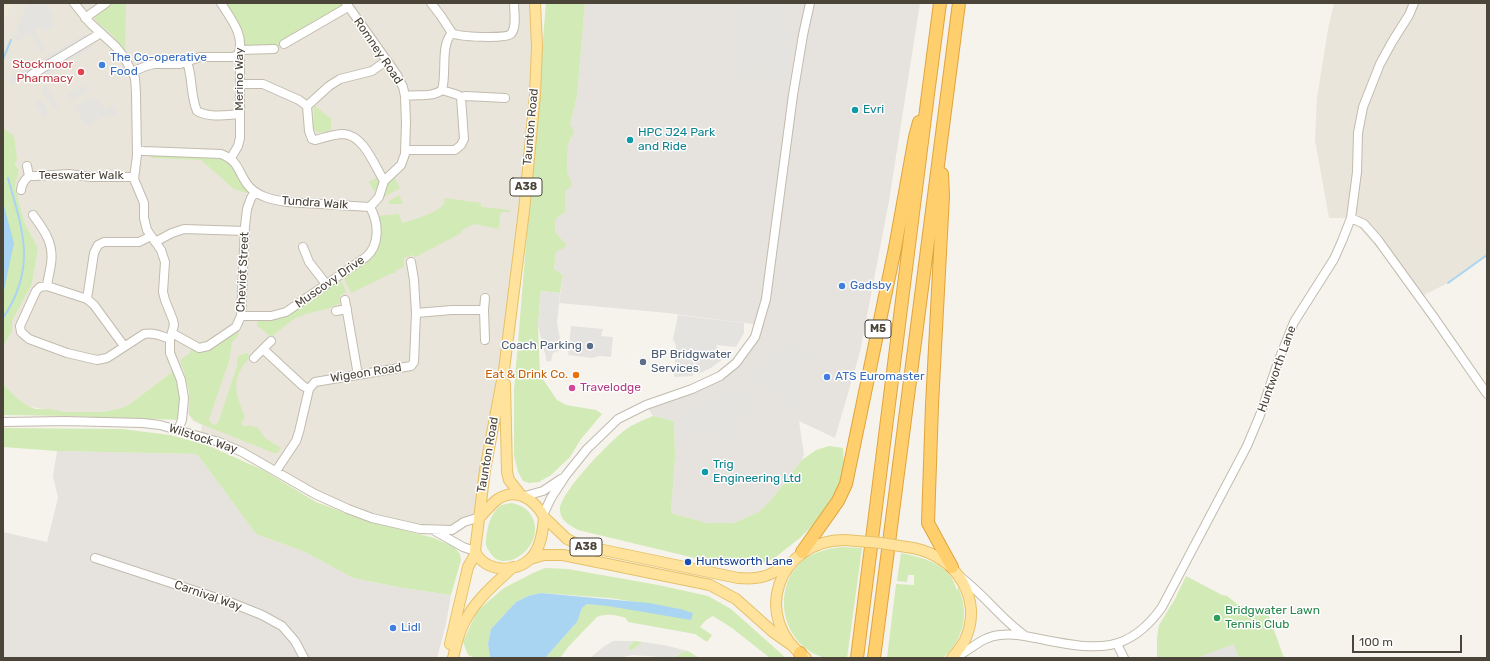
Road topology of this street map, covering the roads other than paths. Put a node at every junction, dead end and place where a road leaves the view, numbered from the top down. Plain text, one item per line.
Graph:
1 (74, 3) edge
2 (106, 3) edge
3 (221, 3) edge
4 (431, 3) edge
5 (514, 3) edge
6 (535, 3) edge
7 (810, 3) edge
8 (940, 3) edge
9 (959, 3) edge
10 (1414, 3) edge
11 (347, 5) edge
12 (85, 18) junction
13 (101, 33) junction
14 (452, 33) junction
15 (284, 44) dead end
16 (274, 49) dead end
17 (239, 52) junction
18 (386, 61) junction
19 (187, 62) junction
20 (132, 72) junction
21 (31, 75) dead end
22 (240, 84) junction
23 (442, 90) junction
24 (928, 94) junction
25 (405, 96) junction
26 (460, 97) junction
27 (505, 98) dead end
28 (307, 106) junction
29 (240, 114) junction
30 (941, 149) junction
31 (137, 150) junction
32 (406, 150) junction
33 (231, 158) junction
34 (27, 166) dead end
35 (29, 176) junction
36 (134, 177) junction
37 (384, 181) junction
38 (21, 190) dead end
39 (255, 192) junction
40 (370, 207) junction
41 (33, 215) dead end
42 (1351, 218) junction
43 (245, 231) junction
44 (153, 239) junction
45 (303, 247) dead end
46 (411, 262) dead end
47 (326, 284) junction
48 (47, 286) junction
49 (485, 298) dead end
50 (88, 299) junction
51 (345, 300) dead end
52 (347, 309) junction
53 (484, 310) junction
54 (336, 311) dead end
55 (416, 313) junction
56 (241, 316) junction
57 (171, 336) junction
58 (271, 340) dead end
59 (485, 340) dead end
60 (124, 346) junction
61 (263, 349) junction
62 (254, 358) dead end
63 (504, 370) junction
64 (358, 375) junction
65 (309, 389) junction
66 (1487, 394) edge
67 (3, 422) edge
68 (178, 430) junction
69 (276, 471) junction
70 (566, 476) junction
71 (523, 495) junction
72 (544, 516) junction
73 (480, 517) junction
74 (433, 530) junction
75 (475, 552) junction
76 (802, 552) junction
77 (95, 558) dead end
78 (530, 559) junction
79 (791, 563) junction
80 (513, 567) junction
81 (955, 571) junction
82 (1025, 636) junction
83 (790, 644) junction
84 (1117, 644) junction
85 (803, 656) edge
86 (304, 658) edge
87 (447, 658) edge
88 (453, 658) edge
89 (857, 658) edge
90 (874, 658) edge
91 (953, 658) edge
92 (1124, 658) edge

1 - 12 street
2 - 12 street
3 - 17 street, Merino Way
4 - 14 street
5 - 14 street
6 - 63 main road, Taunton Road / A38
7 - 70 street
8 - 24 highway, M5
9 - 30 highway
10 - 42 street, Huntworth Lane
11 - 15 street
11 - 18 street, Romney Road
12 - 13 street
13 - 20 street
13 - 21 street
14 - 23 street
16 - 17 street
17 - 19 street
17 - 22 street, Merino Way
18 - 25 street, Romney Road
18 - 28 street
19 - 20 street
19 - 29 street
20 - 31 street
22 - 28 street
22 - 29 street, Merino Way
23 - 25 street
23 - 26 street
24 - 76 highway, M5
24 - 89 highway, M5
25 - 32 street, Romney Road
26 - 27 street
26 - 32 street
28 - 37 street
29 - 33 street, Merino Way
30 - 81 highway
30 - 90 highway
31 - 33 street
31 - 36 street
32 - 37 street, Romney Road
33 - 39 street
34 - 35 street, Teeswater Walk
35 - 36 street, Teeswater Walk
35 - 38 street, Teeswater Walk
36 - 44 street
37 - 40 street, Romney Road
39 - 40 street, Tundra Walk
39 - 43 street, Cheviot Street
40 - 47 street, Muscovy Drive
41 - 48 street
42 - 66 street
42 - 84 street, Huntworth Lane
43 - 44 street
43 - 56 street, Cheviot Street
44 - 50 street
44 - 57 street
45 - 47 street
46 - 55 street, Wigeon Road
47 - 56 street, Muscovy Drive
48 - 50 street
48 - 60 street
49 - 53 street
50 - 60 street
51 - 52 street
52 - 54 street
52 - 64 street
53 - 55 street
53 - 59 street
55 - 64 street, Wigeon Road
56 - 57 street, Cheviot Street
57 - 60 street
57 - 68 street
58 - 61 street
61 - 62 street
61 - 65 street
63 - 71 main road, Taunton Road / A38
63 - 73 main road, Taunton Road / A38
64 - 65 street, Wigeon Road
65 - 69 street
67 - 68 street, Wilstock Way
68 - 69 street, Wilstock Way
69 - 74 street, Wilstock Way
70 - 71 street
70 - 72 street
71 - 72 main road, A38
71 - 73 main road
72 - 78 main road
72 - 79 main road, A38
73 - 74 street, Wilstock Way
73 - 75 main road, A38
74 - 75 street, Wilstock Way
75 - 80 main road, A38
75 - 87 main road, A38
76 - 79 main road
76 - 81 main road, bridge
77 - 86 street, Carnival Way
78 - 80 main road, A38
78 - 83 main road, A38
79 - 83 main road
80 - 88 main road, A38
81 - 82 street, Huntworth Lane
81 - 91 main road
82 - 84 street, Huntworth Lane
82 - 91 street, Huntworth Lane
83 - 85 main road
84 - 92 street

